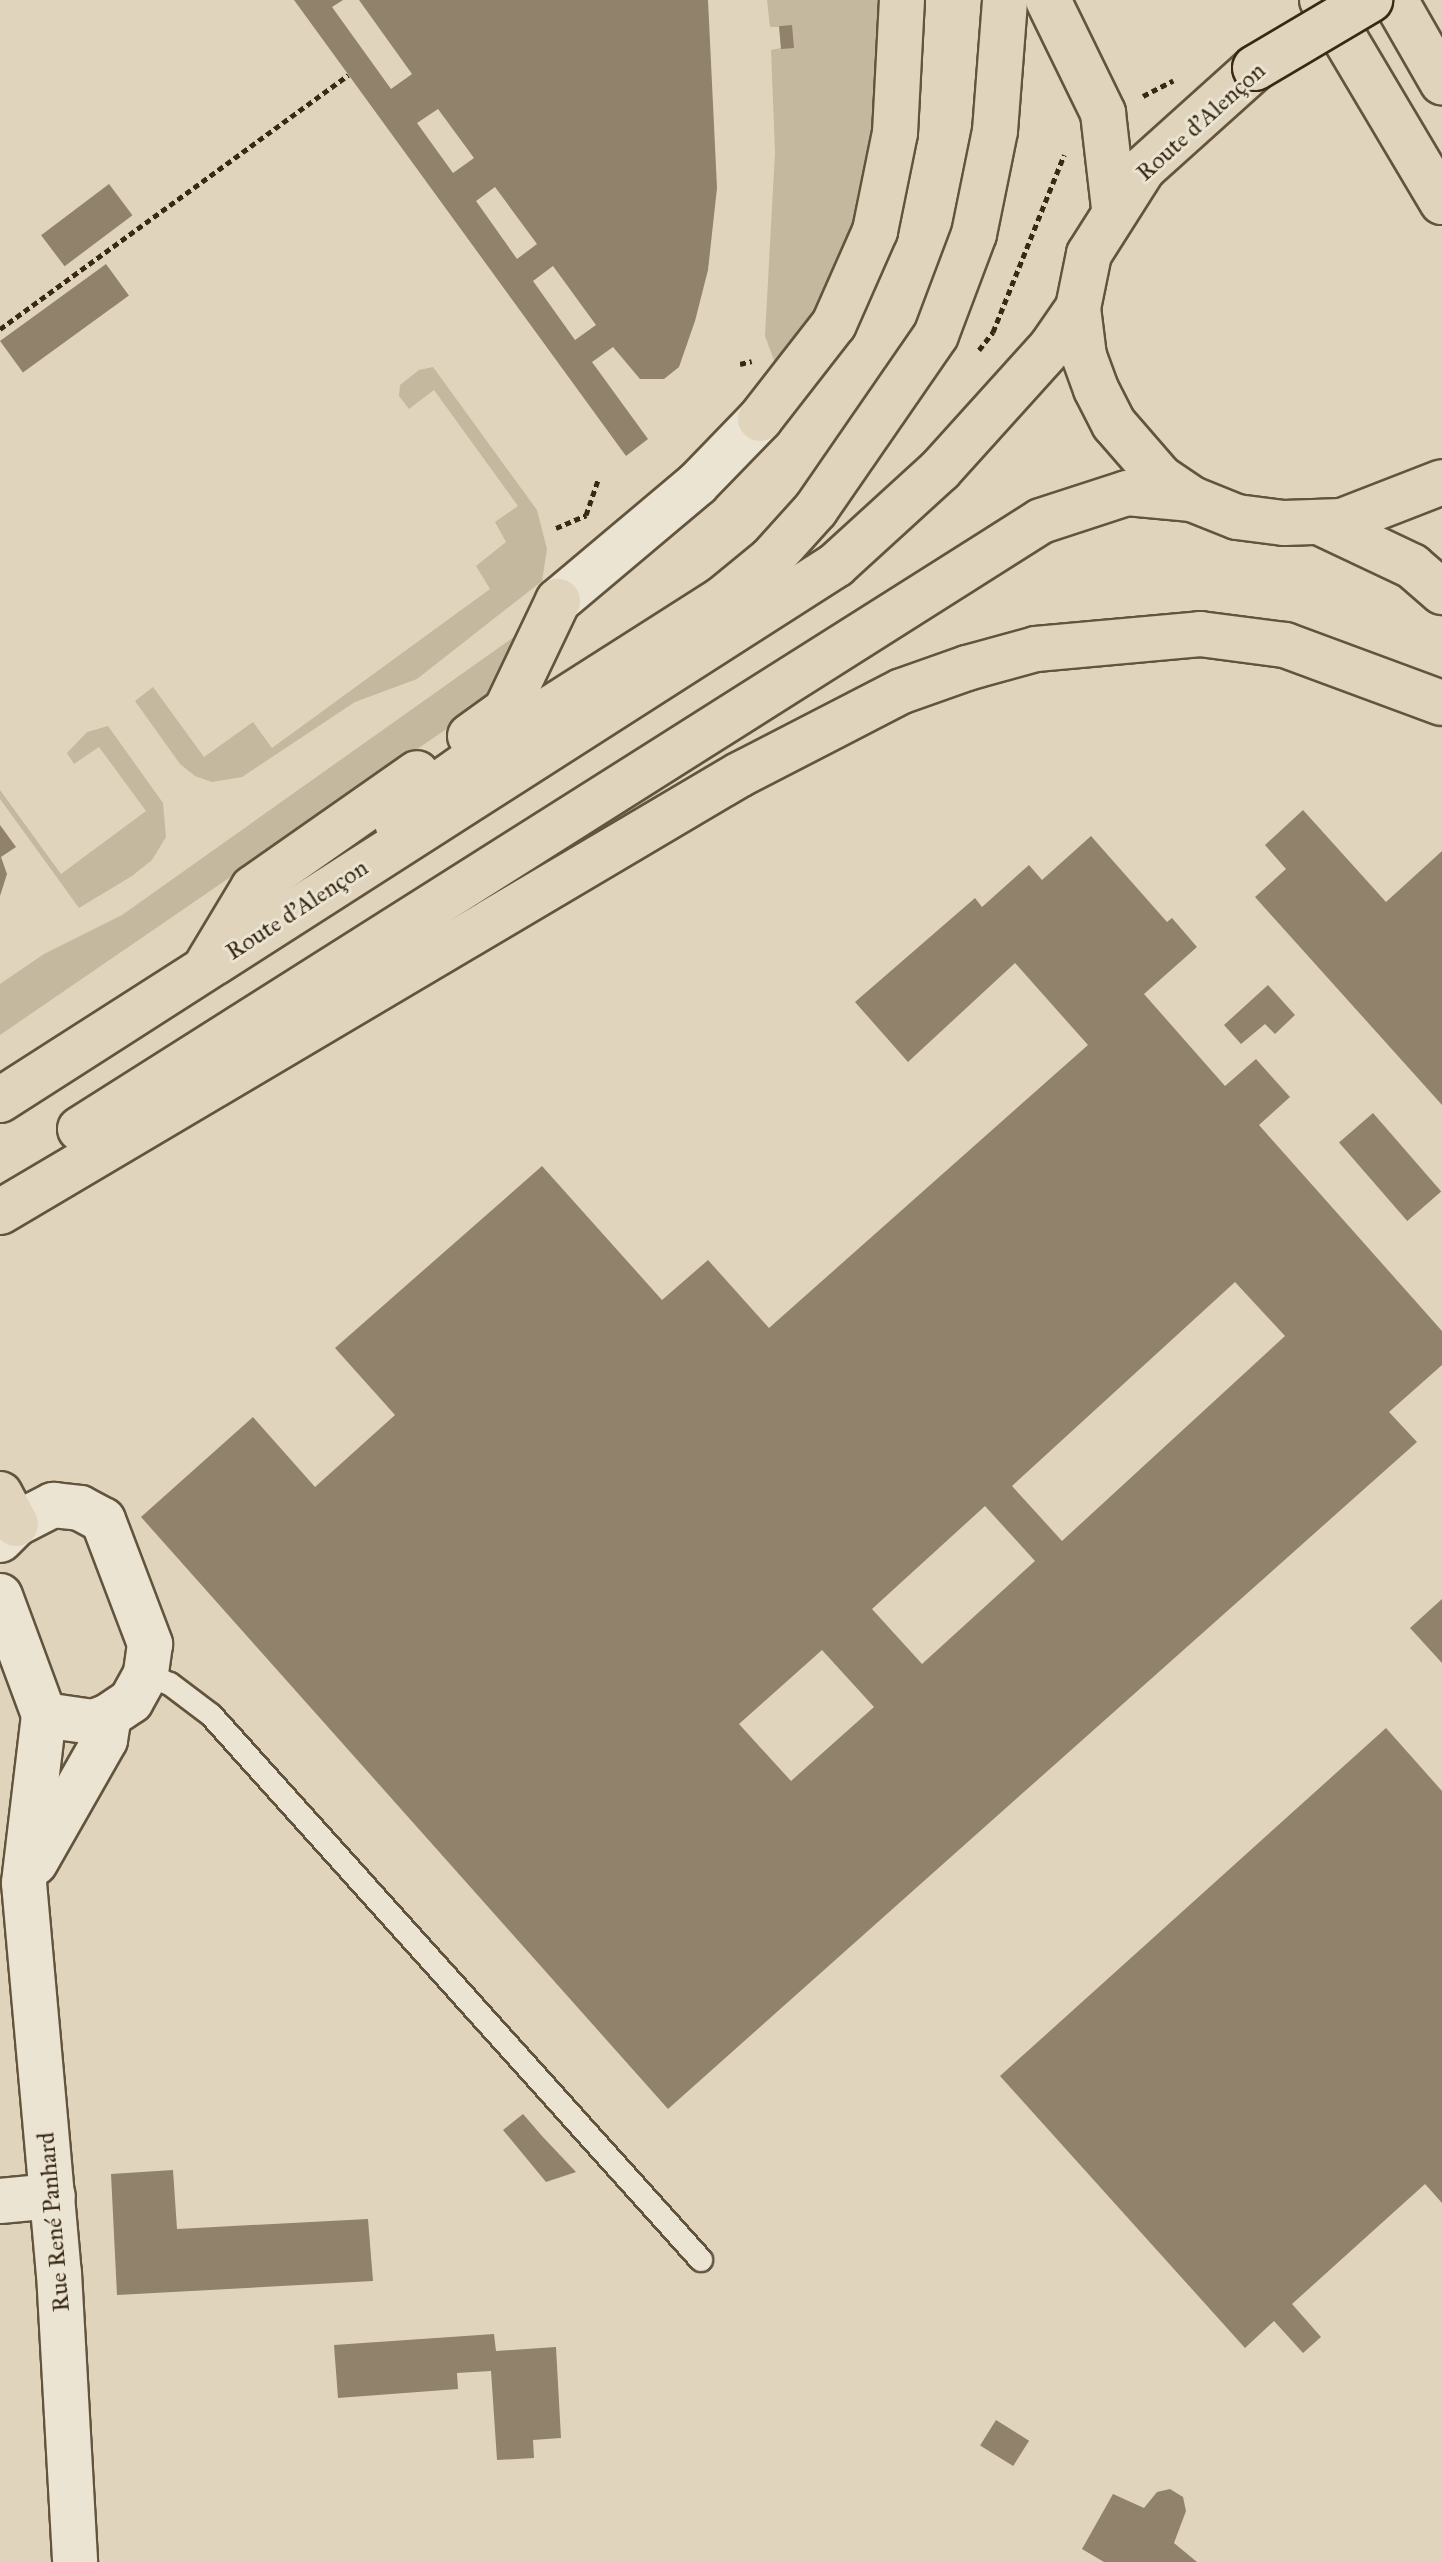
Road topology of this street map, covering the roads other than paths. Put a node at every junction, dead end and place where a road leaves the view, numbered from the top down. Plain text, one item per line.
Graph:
1 (902, 0) edge
2 (1005, 0) edge
3 (1048, 0) edge
4 (1322, 0) edge
5 (1370, 0) edge
6 (1395, 0) edge
7 (1442, 82) edge
8 (1442, 202) edge
9 (1114, 208) junction
10 (1078, 308) junction
11 (760, 419) joint
12 (1442, 482) edge
13 (1192, 499) junction
14 (1319, 522) junction
15 (1442, 592) edge
16 (558, 601) joint
17 (1442, 703) edge
18 (391, 849) junction
19 (203, 971) junction
20 (0, 1100) edge
21 (0, 1179) edge
22 (0, 1212) edge
23 (5, 1519) edge
24 (0, 1596) edge
25 (146, 1674) junction
26 (44, 1715) junction
27 (109, 1716) junction
28 (24, 1883) junction
29 (53, 2196) junction
30 (0, 2201) edge
31 (701, 2260) dead end
32 (75, 2562) edge

1 - 11 main road
2 - 18 main road
3 - 9 main road
4 - 8 main road
5 - 9 main road, Route d'Alençon, bridge
6 - 7 main road
9 - 10 main road, Route d'Alençon
10 - 13 main road, Route d'Alençon
10 - 18 main road, Route d'Alençon
11 - 16 street
12 - 14 main road
13 - 14 main road, Route d'Alençon
13 - 21 main road
14 - 15 main road
16 - 19 main road
17 - 22 main road
18 - 19 main road, Route d'Alençon
19 - 20 main road, Route d'Alençon
23 - 25 street
24 - 26 street
25 - 27 street
25 - 31 lane
26 - 27 street
26 - 28 street, Rue René Panhard
27 - 28 street
28 - 29 street, Rue René Panhard
29 - 30 street
29 - 32 street, Rue René Panhard

